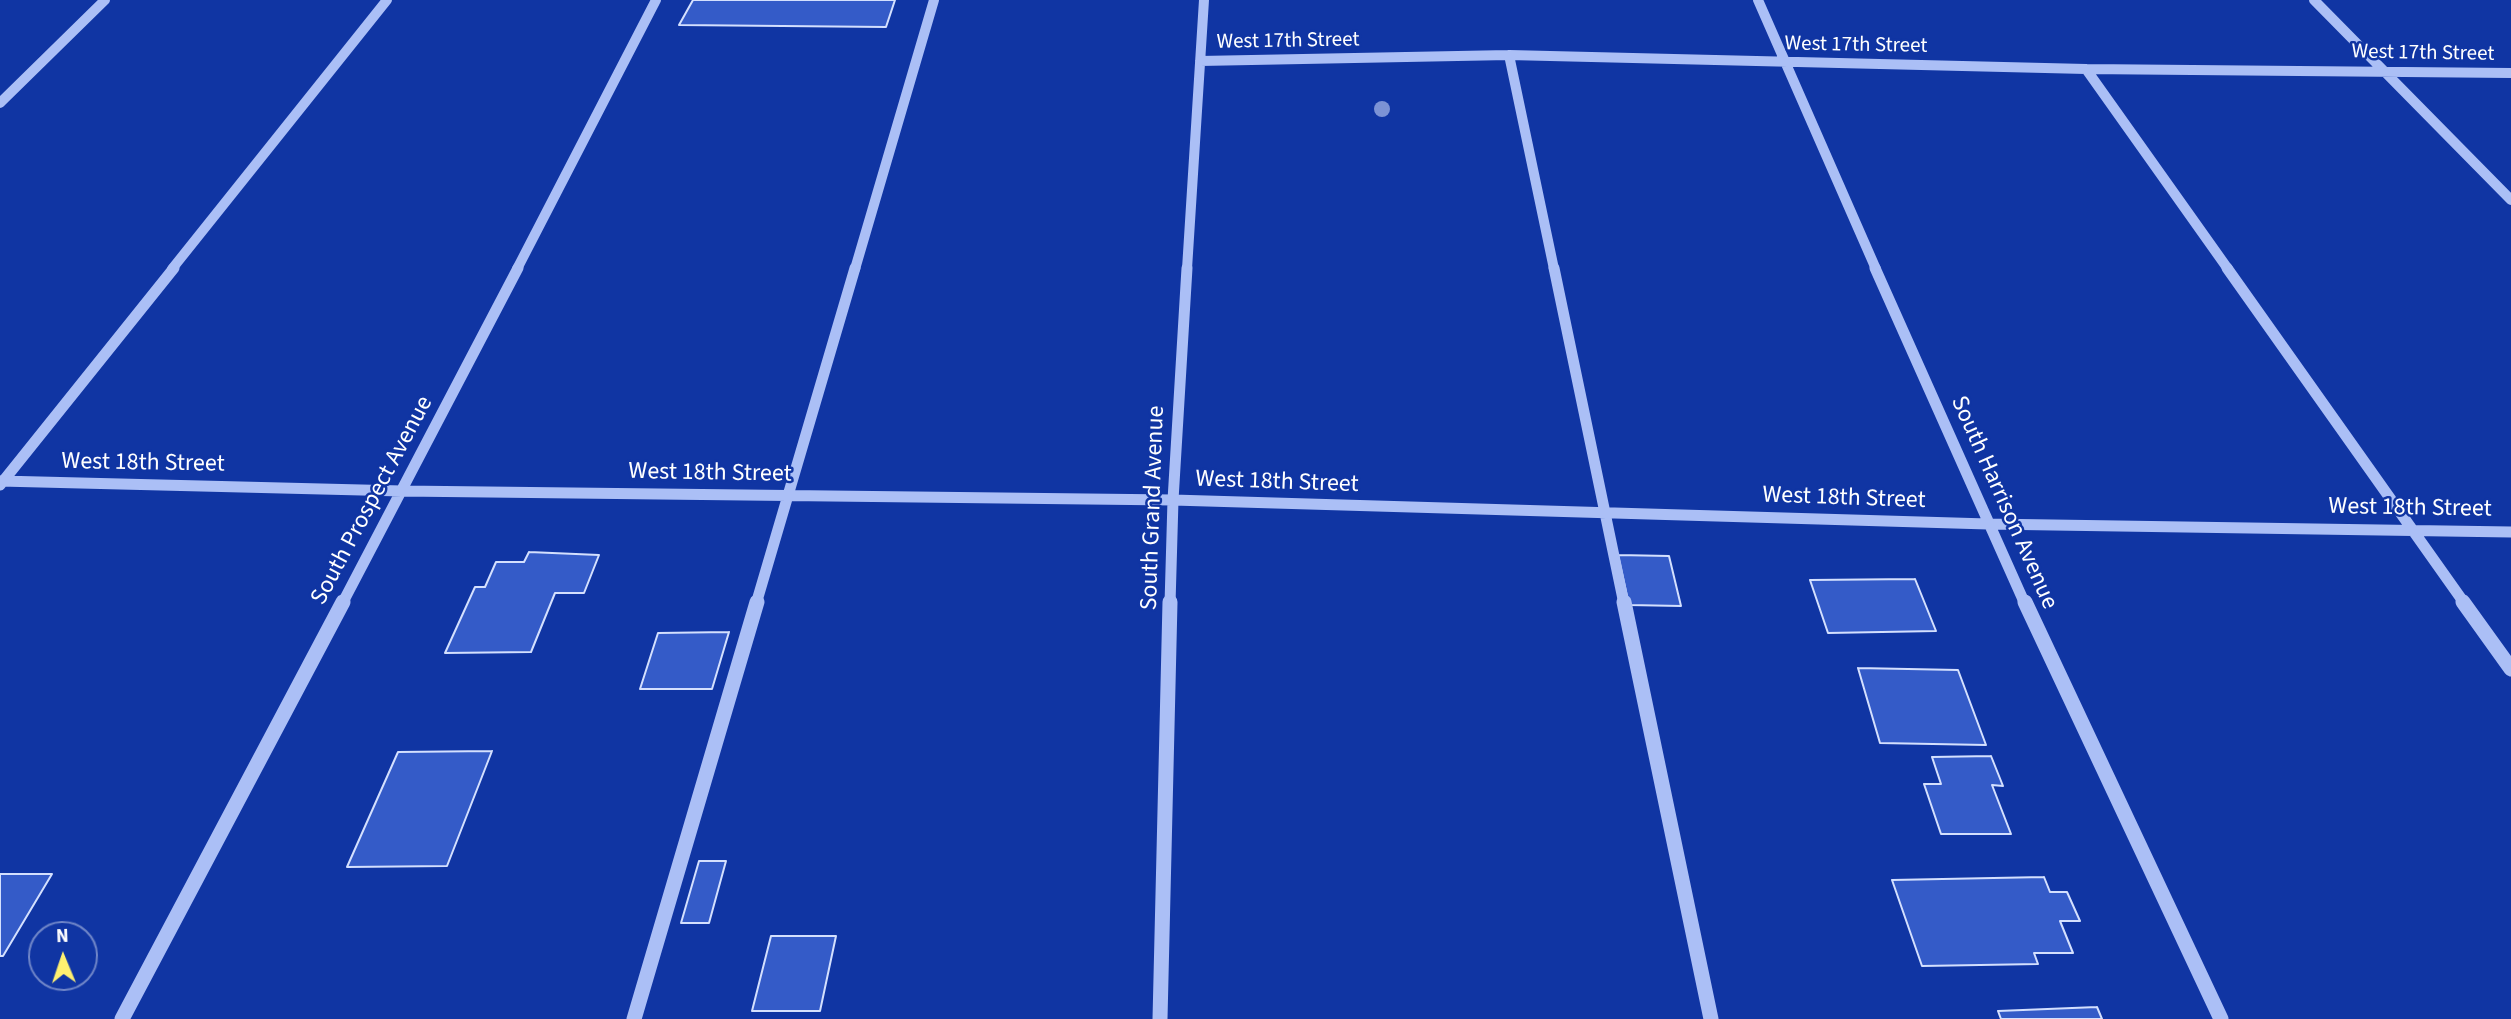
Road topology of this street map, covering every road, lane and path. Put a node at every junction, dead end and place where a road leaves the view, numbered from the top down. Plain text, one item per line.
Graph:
1 (105, 0) edge
2 (387, 0) edge
3 (656, 0) edge
4 (934, 0) edge
5 (1204, 0) edge
6 (1758, 0) edge
7 (2314, 0) edge
8 (1509, 55) junction
9 (1200, 61) junction
10 (1784, 61) junction
11 (2086, 69) junction
12 (2385, 72) junction
13 (2511, 73) edge
14 (0, 103) edge
15 (2511, 200) edge
16 (1, 482) edge
17 (402, 491) junction
18 (789, 496) junction
19 (1173, 500) junction
20 (1604, 513) junction
21 (1988, 524) junction
22 (2413, 530) junction
23 (2511, 532) edge
24 (2511, 669) edge
25 (122, 1019) edge
26 (634, 1019) edge
27 (1160, 1019) edge
28 (1710, 1019) edge
29 (2221, 1019) edge

1 - 14 street
2 - 16 street
3 - 17 street, South Prospect Avenue
4 - 18 street
5 - 9 street, South Grand Avenue
6 - 10 street, South Harrison Avenue
7 - 12 street
8 - 9 street, West 17th Street
8 - 10 street, West 17th Street
8 - 20 street
9 - 19 street, South Grand Avenue
10 - 11 street, West 17th Street
10 - 21 street, South Harrison Avenue
11 - 12 street, West 17th Street
11 - 22 street
12 - 13 street, West 17th Street
12 - 15 street
16 - 17 street, West 18th Street
17 - 18 street, West 18th Street
17 - 25 street, South Prospect Avenue
18 - 19 street, West 18th Street
18 - 26 street
19 - 20 street, West 18th Street
19 - 27 street, South Grand Avenue
20 - 21 street, West 18th Street
20 - 28 street
21 - 22 street, West 18th Street
21 - 29 street, South Harrison Avenue
22 - 23 street, West 18th Street
22 - 24 street

